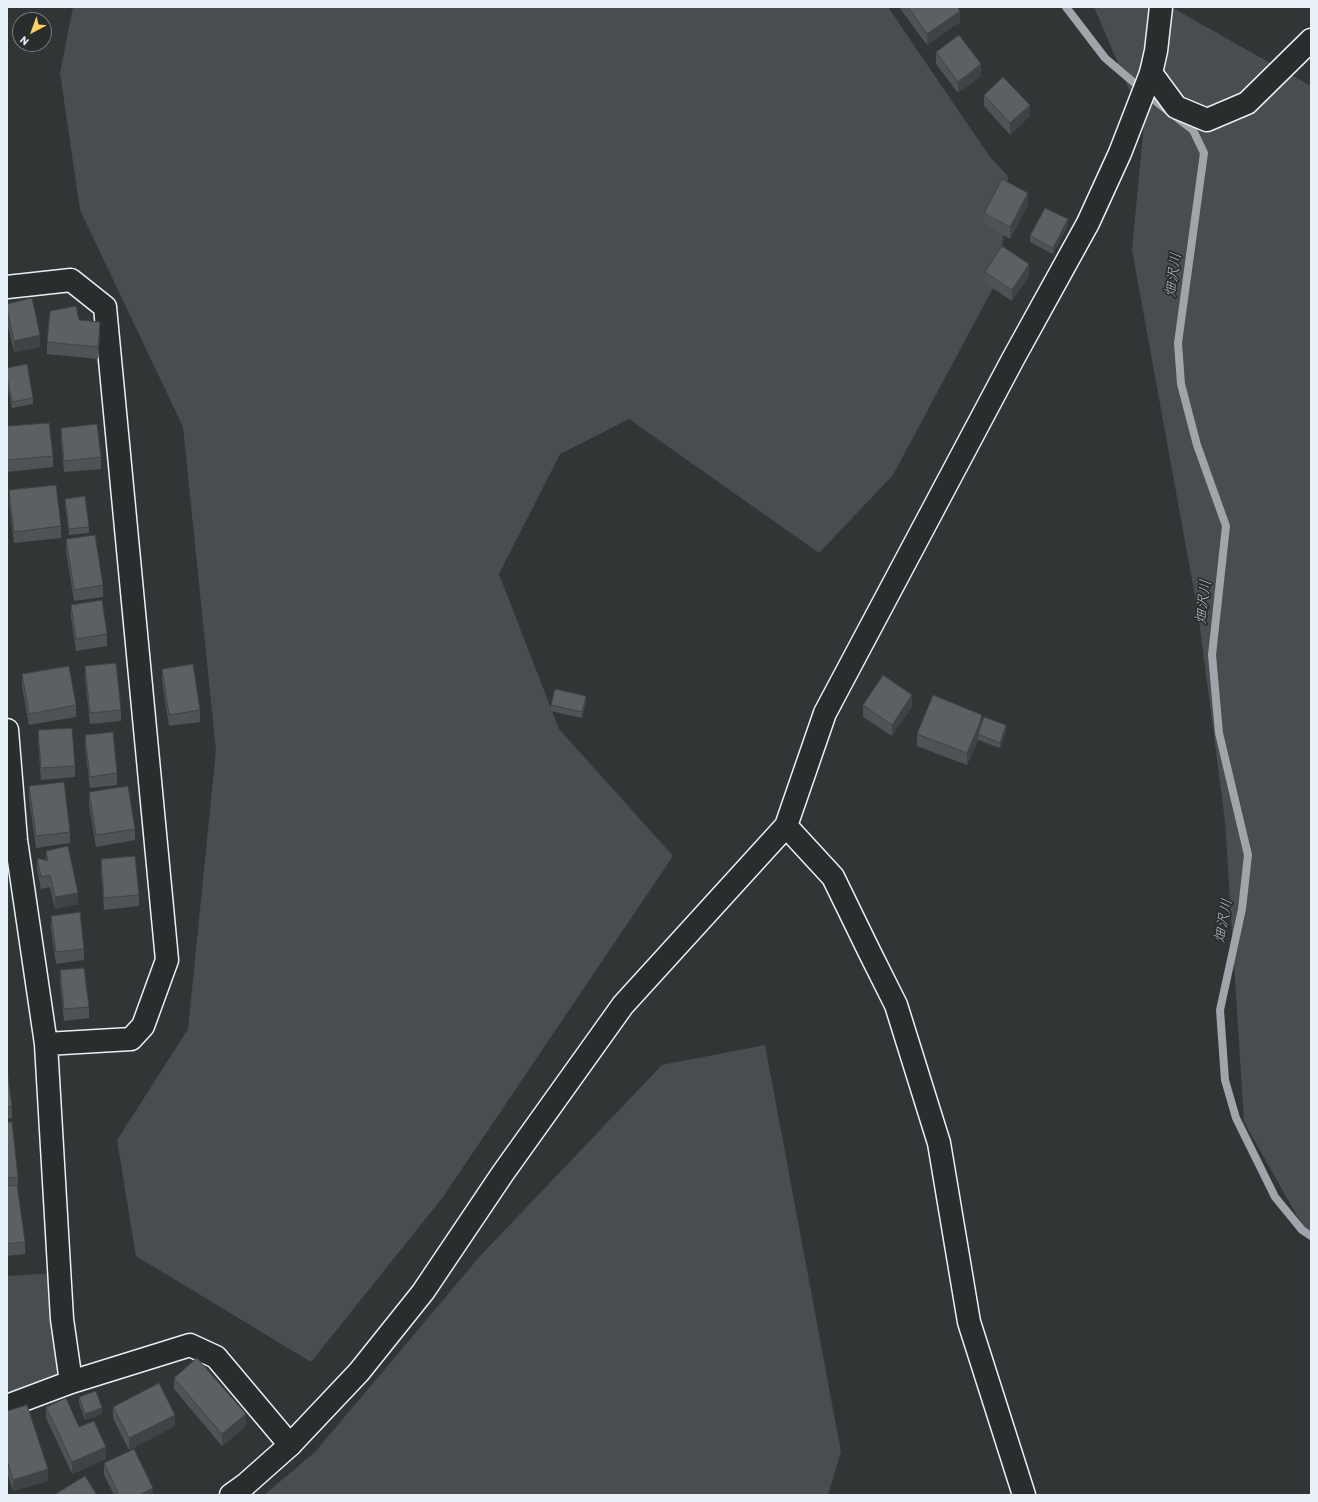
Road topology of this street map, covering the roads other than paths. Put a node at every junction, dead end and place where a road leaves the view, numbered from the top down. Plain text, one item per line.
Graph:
1 (1161, 7) edge
2 (1311, 40) edge
3 (1151, 73) junction
4 (7, 287) edge
5 (7, 730) edge
6 (786, 826) junction
7 (11, 840) edge
8 (46, 1044) junction
9 (71, 1382) junction
10 (7, 1406) edge
11 (290, 1445) junction
12 (231, 1495) edge
13 (1024, 1495) edge

1 - 3 street
2 - 3 street
3 - 6 street
4 - 8 street
5 - 7 street
6 - 11 street
6 - 13 street
7 - 8 street
8 - 9 street
9 - 10 street
9 - 11 street
11 - 12 street

